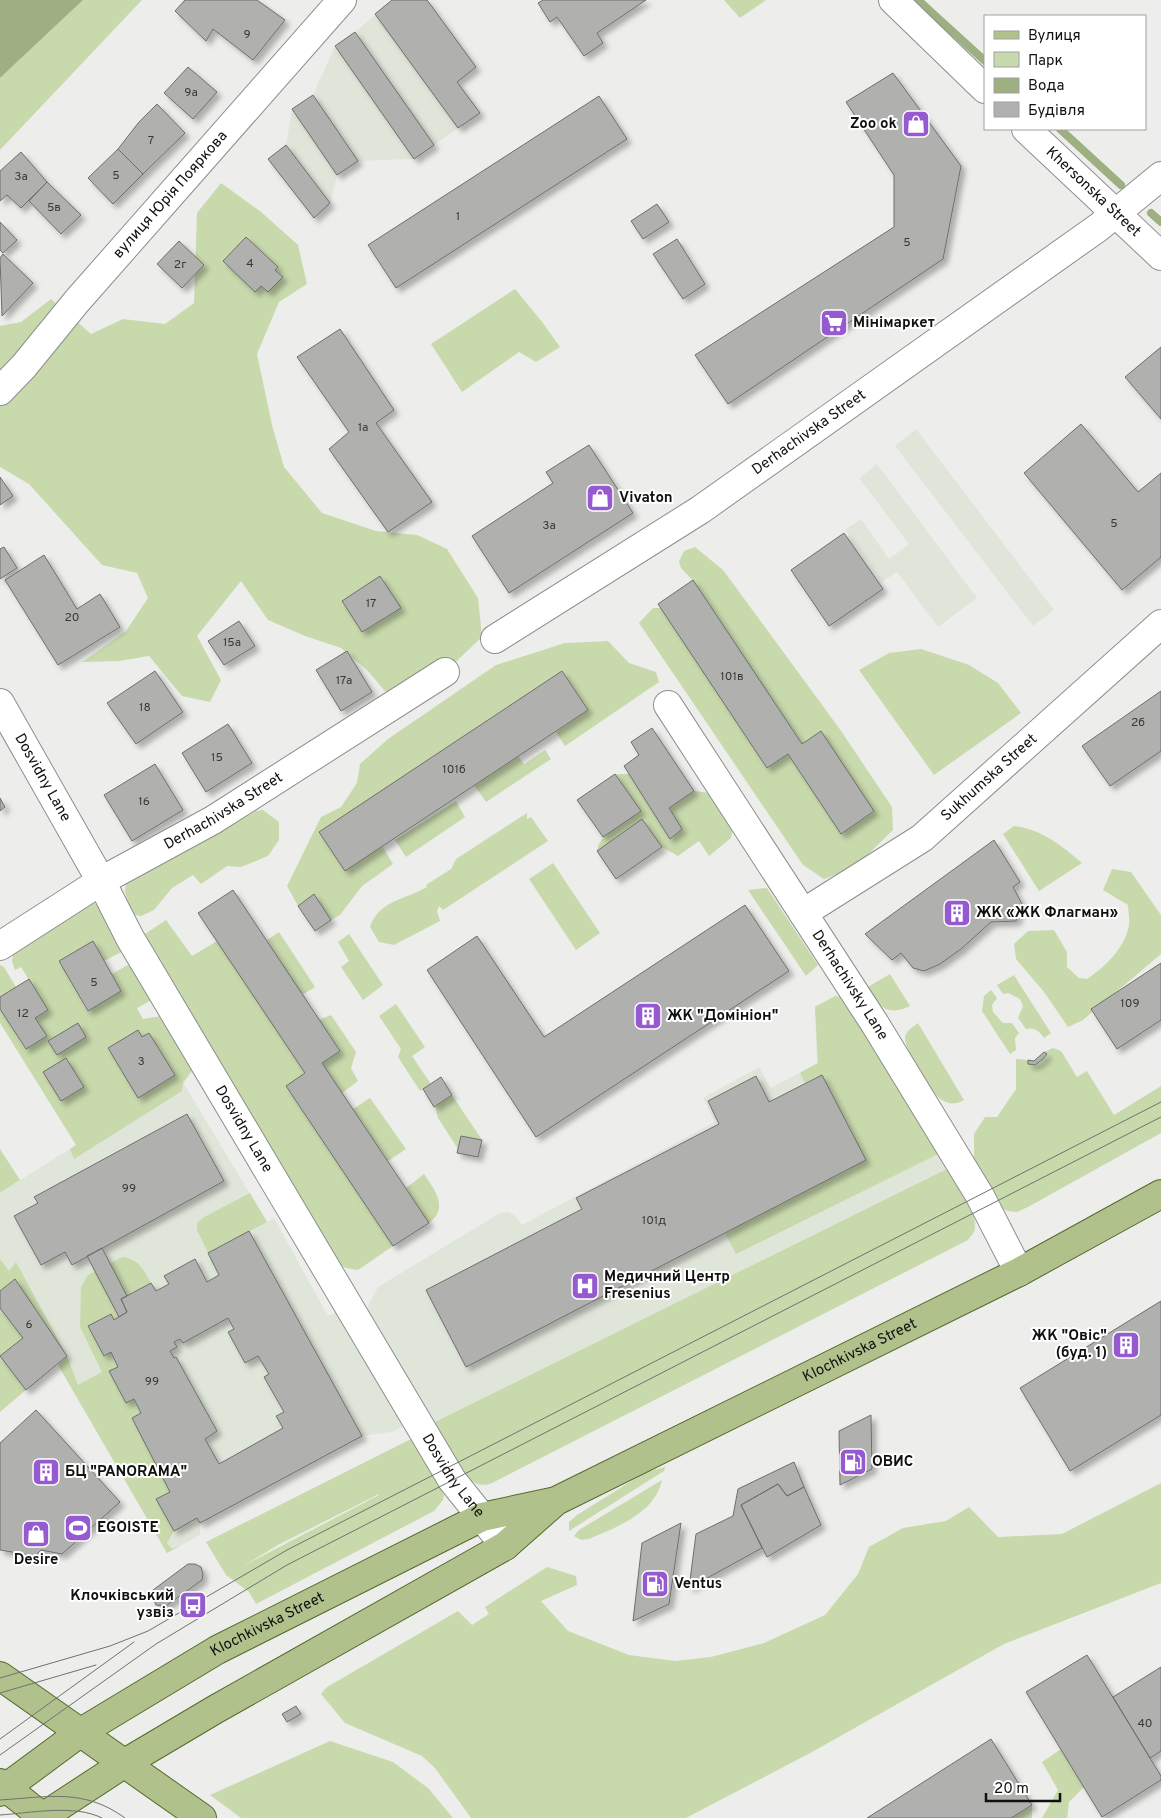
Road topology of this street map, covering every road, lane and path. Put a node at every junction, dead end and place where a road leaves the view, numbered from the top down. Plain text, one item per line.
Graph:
1 (342, 0) edge
2 (893, 0) edge
3 (984, 87) edge
4 (1027, 130) edge
5 (1161, 176) edge
6 (1116, 215) junction
7 (1161, 256) edge
8 (0, 391) edge
9 (1161, 624) edge
10 (496, 639) dead end
11 (445, 672) dead end
12 (0, 703) edge
13 (668, 705) dead end
14 (101, 881) junction
15 (803, 913) junction
16 (0, 946) edge
17 (1161, 1194) edge
18 (1019, 1272) junction
19 (556, 1501) junction
20 (482, 1517) junction
21 (504, 1546) junction
22 (0, 1676) edge
23 (81, 1732) junction
24 (125, 1763) junction
25 (2, 1787) edge
26 (43, 1818) edge
27 (202, 1818) edge

1 - 8 street, вулиця Юрія Пояркова
2 - 3 street
4 - 6 street, Khersonska Street
5 - 6 street, Derhachivska Street
6 - 7 street, Khersonska Street
6 - 10 street, Derhachivska Street
9 - 15 street, Sukhumska Street
11 - 14 street, Derhachivska Street
12 - 14 street, Dosvidny Lane
13 - 15 street, Derhachivsky Lane
14 - 16 street, Derhachivska Street
14 - 20 street, Dosvidny Lane
15 - 18 street, Derhachivsky Lane
17 - 18 main road, Klochkivska Street
18 - 19 main road, Klochkivska Street
19 - 20 main road, Klochkivska Street
19 - 21 main road, Klochkivska Street
20 - 21 street, Dosvidny Lane
20 - 23 main road, Klochkivska Street
21 - 24 main road, Klochkivska Street
22 - 23 main road
23 - 24 main road
23 - 25 main road, Klochkivska Street
24 - 26 main road, Klochkivska Street
24 - 27 main road
25 - 26 main road

